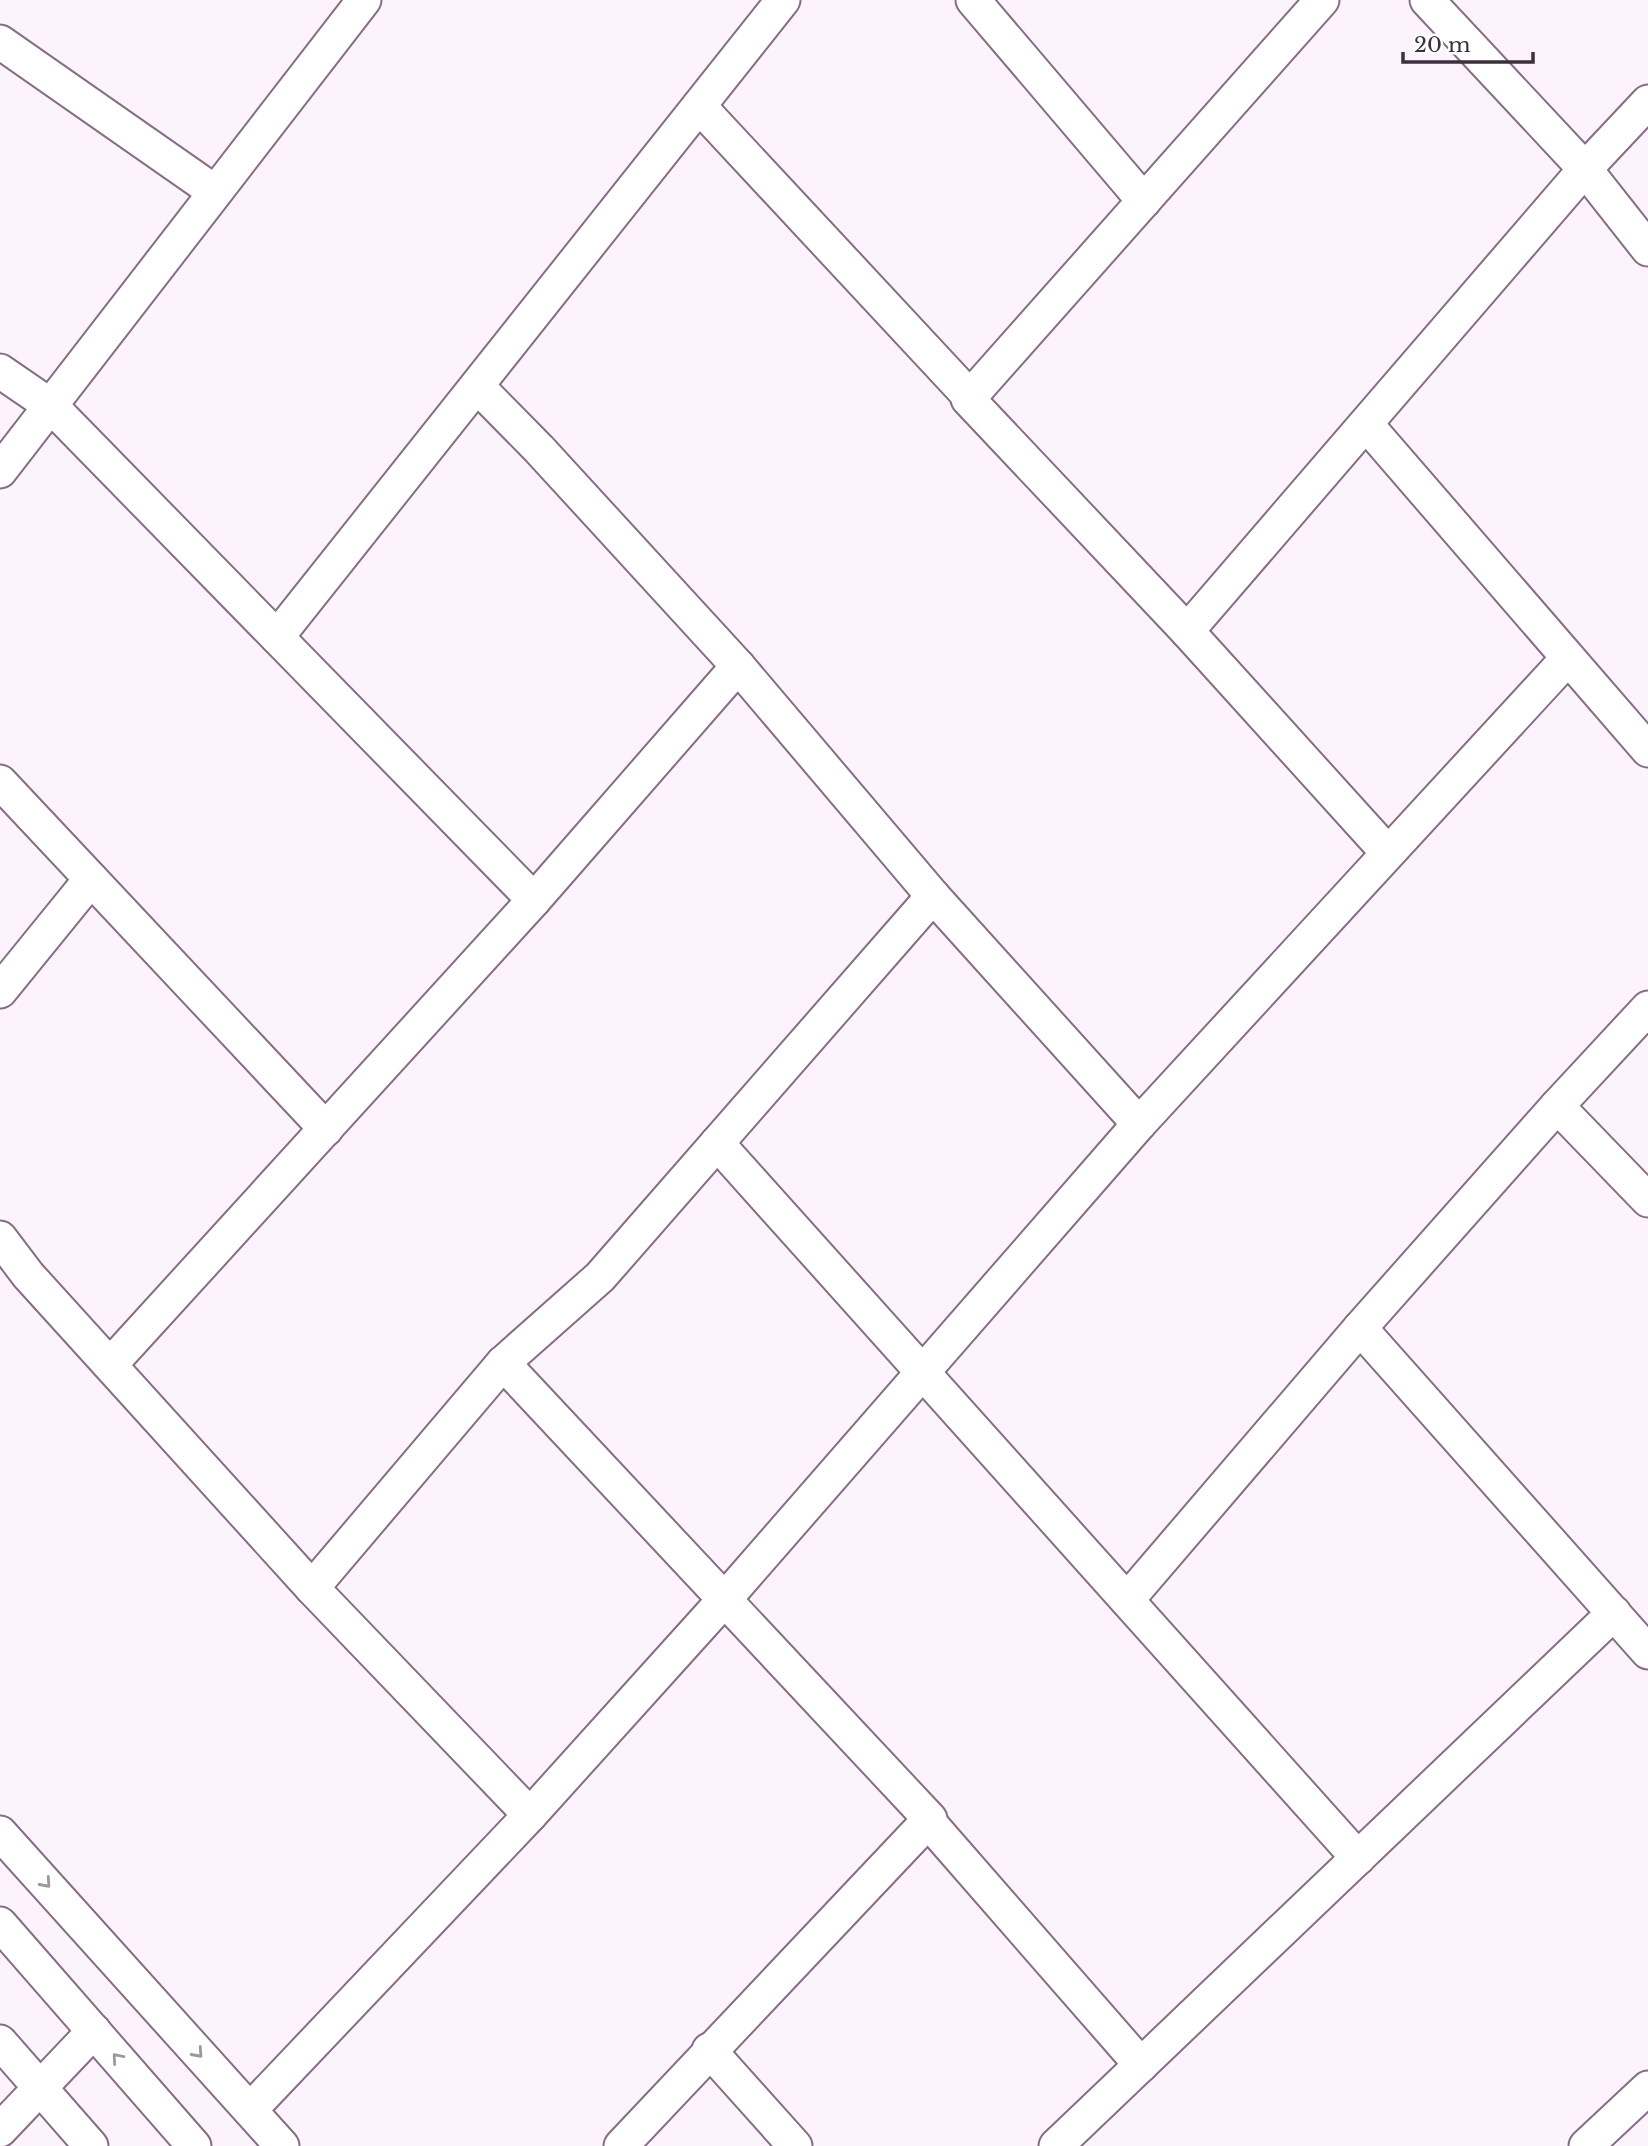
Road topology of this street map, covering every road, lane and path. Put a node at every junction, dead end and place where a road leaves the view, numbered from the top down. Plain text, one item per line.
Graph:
1 (364, 0) edge
2 (783, 0) edge
3 (972, 0) edge
4 (1322, 0) edge
5 (1427, 0) edge
6 (0, 42) edge
7 (1648, 102) edge
8 (699, 106) junction
9 (1585, 169) junction
10 (215, 192) junction
11 (1144, 201) junction
12 (1648, 249) edge
13 (0, 371) edge
14 (477, 386) junction
15 (970, 397) junction
16 (51, 406) junction
17 (1366, 424) junction
18 (0, 471) edge
19 (1187, 631) junction
20 (277, 637) junction
21 (1568, 658) junction
22 (738, 666) junction
23 (1648, 750) edge
24 (0, 782) edge
25 (1388, 853) junction
26 (91, 879) junction
27 (933, 895) junction
28 (534, 900) junction
29 (0, 991) edge
30 (1648, 1008) edge
31 (1557, 1106) junction
32 (1139, 1124) junction
33 (326, 1129) junction
34 (717, 1143) junction
35 (1648, 1200) edge
36 (0, 1238) edge
37 (1360, 1328) junction
38 (503, 1363) junction
39 (110, 1365) junction
40 (922, 1372) junction
41 (312, 1588) junction
42 (724, 1600) junction
43 (1127, 1600) junction
44 (1614, 1613) junction
45 (1648, 1652) edge
46 (530, 1815) junction
47 (928, 1821) junction
48 (0, 1833) edge
49 (1358, 1858) junction
50 (0, 1924) edge
51 (94, 2031) junction
52 (0, 2042) edge
53 (709, 2050) junction
54 (1141, 2065) junction
55 (40, 2088) junction
56 (1648, 2088) edge
57 (250, 2110) junction
58 (0, 2130) edge
59 (90, 2146) edge
60 (194, 2146) edge
61 (282, 2146) edge
62 (621, 2146) edge
63 (795, 2146) edge
64 (1056, 2146) edge
65 (1586, 2146) edge

1 - 10 street
2 - 8 street
3 - 11 street
4 - 11 street
5 - 9 street
6 - 10 street
7 - 9 street
8 - 14 street
8 - 15 street
9 - 12 street
9 - 17 street
10 - 16 street
11 - 15 street
13 - 16 street
14 - 20 street
14 - 22 street
15 - 19 street
16 - 18 street
16 - 20 street
17 - 19 street
17 - 21 street
19 - 25 street
20 - 28 street
21 - 23 street
21 - 25 street
22 - 27 street
22 - 28 street
24 - 26 street
25 - 32 street
26 - 29 street
26 - 33 street
27 - 32 street
27 - 34 street
28 - 33 street
30 - 31 street
31 - 35 street
31 - 37 street
32 - 40 street
33 - 39 street
34 - 38 street
34 - 40 street
36 - 39 street
37 - 43 street
37 - 44 street
38 - 41 street
38 - 42 street
39 - 41 street
40 - 42 street
40 - 43 street
41 - 46 street
42 - 46 street
42 - 47 street
43 - 49 street
44 - 45 street
44 - 49 street
46 - 57 street
47 - 53 street
47 - 54 street
48 -> 57 street
49 - 54 street
50 - 51 street
51 - 55 street
60 -> 51 street
52 - 55 street
53 - 62 street
53 - 63 street
54 - 64 street
55 - 58 street
55 - 59 street
56 - 65 street
57 - 61 street

